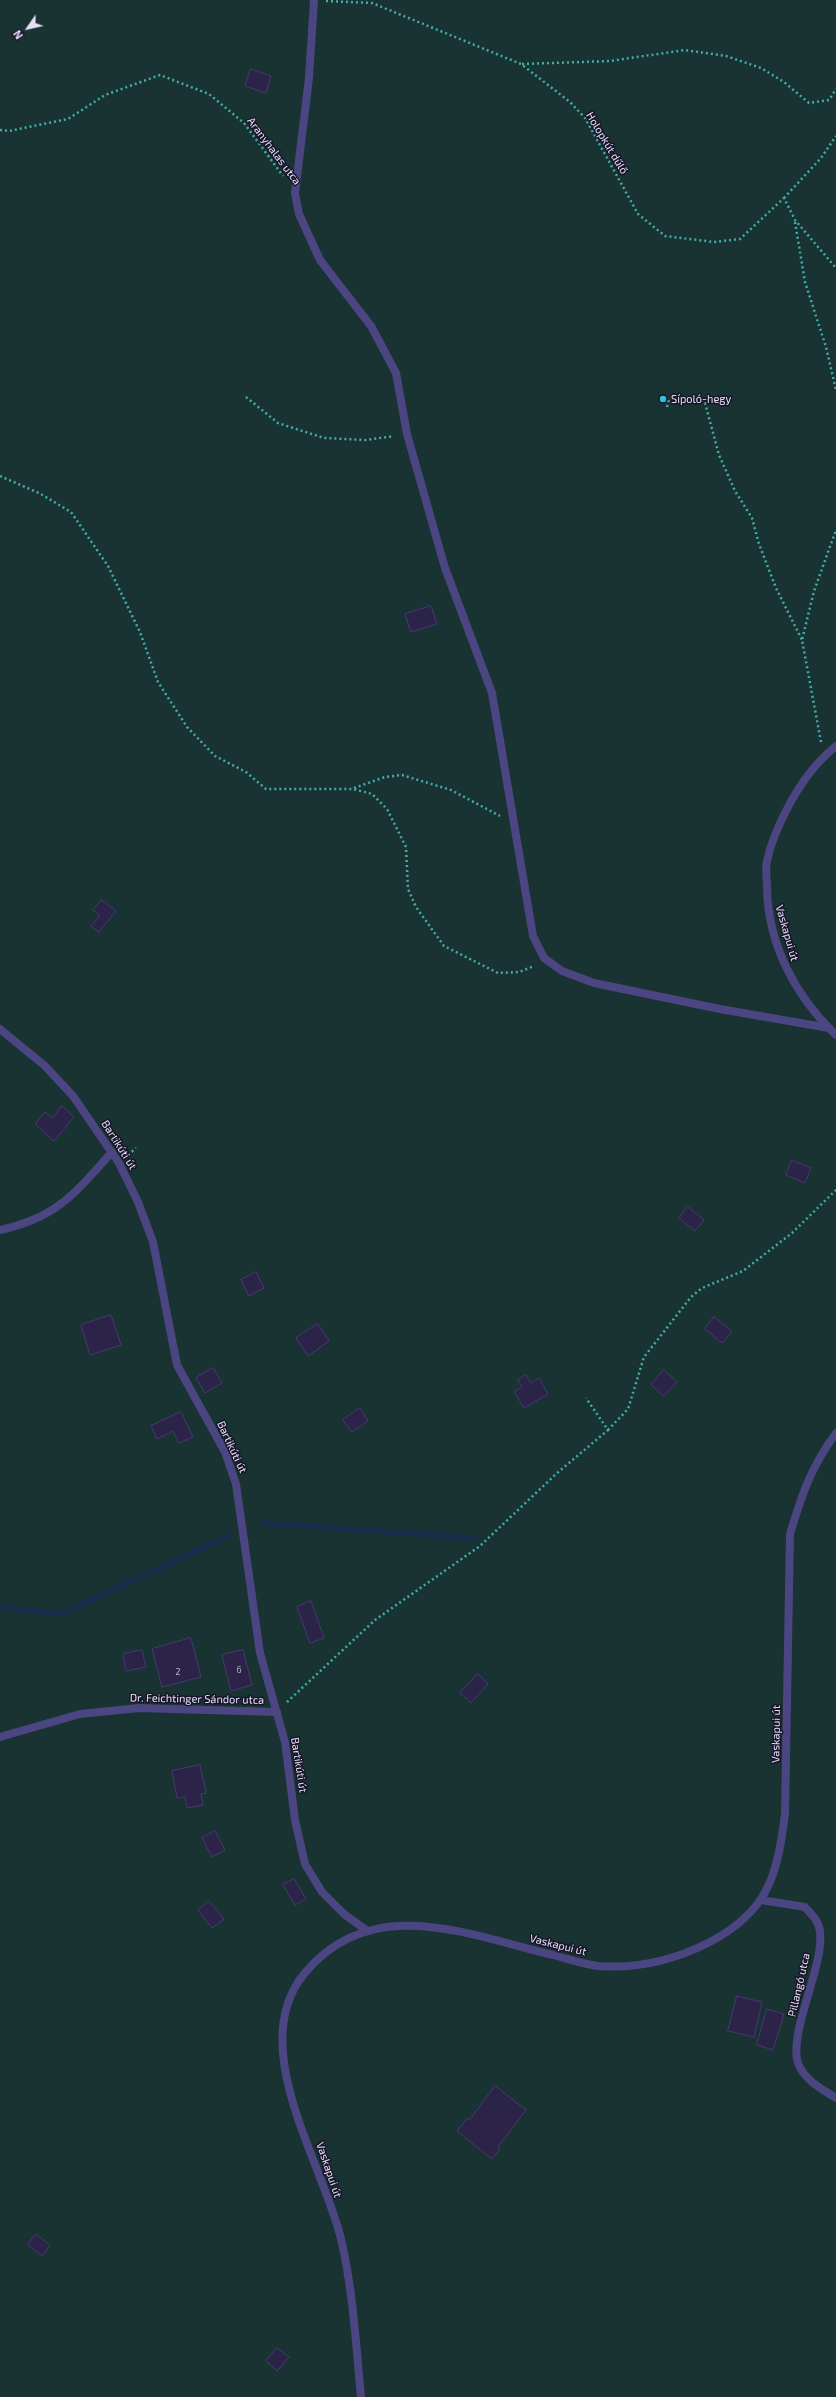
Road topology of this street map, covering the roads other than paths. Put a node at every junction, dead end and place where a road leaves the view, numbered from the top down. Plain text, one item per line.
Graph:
1 (314, 0) edge
2 (836, 746) edge
3 (829, 1028) junction
4 (0, 1029) edge
5 (836, 1034) edge
6 (112, 1152) junction
7 (0, 1230) edge
8 (836, 1433) edge
9 (276, 1712) junction
10 (0, 1737) edge
11 (762, 1900) junction
12 (366, 1930) junction
13 (836, 2098) edge
14 (361, 2397) edge

1 - 3 street
2 - 3 street, Vaskapui út
3 - 5 street, Vaskapui út
4 - 6 street, Bartikúti út
6 - 7 street
6 - 9 street, Bartikúti út
8 - 11 street, Vaskapui út
9 - 10 street, Dr. Feichtinger Sándor utca
9 - 12 street, Bartikúti út
11 - 12 street, Vaskapui út
11 - 13 street, Pillangó utca
12 - 14 street, Vaskapui út

